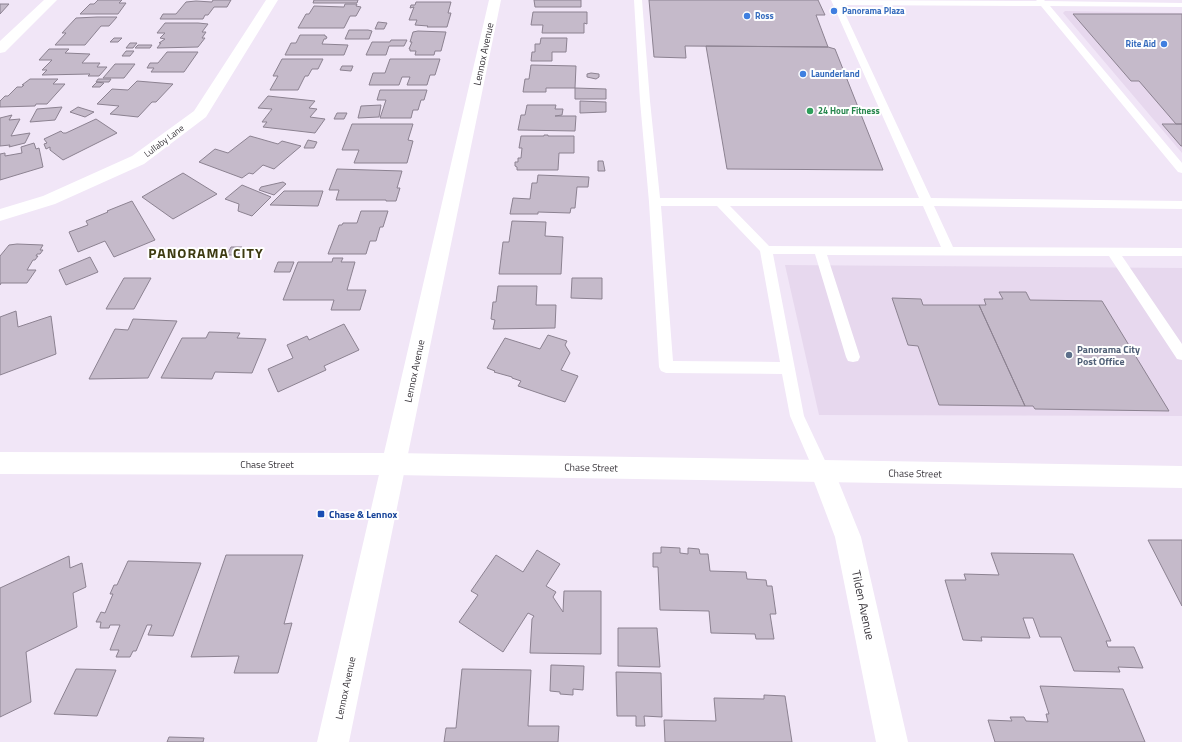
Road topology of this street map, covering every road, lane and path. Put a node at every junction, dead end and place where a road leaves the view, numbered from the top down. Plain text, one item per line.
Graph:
1 (51, 0) edge
2 (272, 0) edge
3 (495, 0) edge
4 (638, 0) edge
5 (836, 1) edge
6 (1042, 2) edge
7 (1182, 5) edge
8 (0, 49) edge
9 (1182, 170) edge
10 (655, 202) junction
11 (720, 202) junction
12 (927, 202) junction
13 (1182, 205) edge
14 (0, 215) edge
15 (766, 250) junction
16 (820, 250) junction
17 (949, 251) junction
18 (1113, 252) junction
19 (1182, 252) edge
20 (1182, 355) edge
21 (853, 357) dead end
22 (788, 368) junction
23 (0, 463) edge
24 (394, 464) junction
25 (822, 471) junction
26 (1182, 477) edge
27 (333, 742) edge
28 (892, 742) edge

1 - 8 street
2 - 14 street, Lullaby Lane
3 - 24 street, Lennox Avenue
4 - 10 lane
5 - 6 lane
5 - 12 lane
6 - 7 lane
6 - 9 lane
10 - 11 lane
10 - 22 lane
11 - 12 lane
11 - 15 lane
12 - 13 lane
12 - 17 lane
15 - 16 lane
15 - 22 lane
16 - 17 lane
16 - 21 lane
17 - 18 lane
18 - 19 lane
18 - 20 lane
22 - 25 lane
23 - 24 street, Chase Street
24 - 25 street, Chase Street
24 - 27 street, Lennox Avenue
25 - 26 street, Chase Street
25 - 28 street, Tilden Avenue

